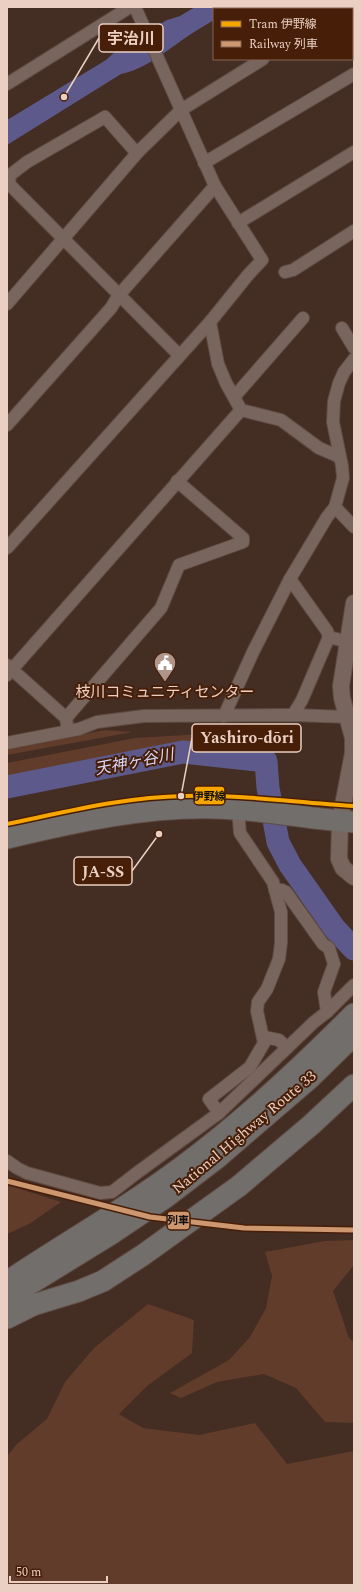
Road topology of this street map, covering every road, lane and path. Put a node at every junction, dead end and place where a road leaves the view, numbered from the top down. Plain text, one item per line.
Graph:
1 (130, 7) edge
2 (138, 12) edge
3 (261, 60) edge
4 (354, 74) edge
5 (7, 84) edge
6 (181, 110) junction
7 (138, 152) junction
8 (354, 152) edge
9 (204, 163) junction
10 (215, 186) junction
11 (238, 223) junction
12 (354, 231) edge
13 (63, 239) junction
14 (285, 272) dead end
15 (119, 295) junction
16 (7, 304) edge
17 (303, 318) dead end
18 (210, 322) junction
19 (342, 328) dead end
20 (354, 348) edge
21 (179, 355) junction
22 (354, 359) edge
23 (234, 397) junction
24 (241, 410) junction
25 (7, 425) edge
26 (340, 457) junction
27 (178, 481) junction
28 (335, 508) junction
29 (354, 527) edge
30 (7, 548) edge
31 (290, 579) junction
32 (354, 603) edge
33 (329, 637) junction
34 (348, 642) junction
35 (8, 670) edge
36 (293, 715) junction
37 (224, 716) junction
38 (348, 717) junction
39 (66, 718) junction
40 (68, 731) junction
41 (7, 743) edge
42 (245, 811) junction
43 (347, 822) edge
44 (7, 838) edge
45 (354, 877) edge
46 (275, 890) junction
47 (354, 985) edge
48 (327, 1012) junction
49 (354, 1014) edge
50 (354, 1036) edge
51 (264, 1038) junction
52 (287, 1048) junction
53 (354, 1085) edge
54 (219, 1113) junction
55 (7, 1161) edge
56 (102, 1230) junction
57 (7, 1282) edge
58 (7, 1298) edge
59 (7, 1318) edge

1 - 5 street
2 - 6 street
3 - 6 street
4 - 9 street
6 - 7 street
6 - 9 street
7 - 13 street
7 - 13 street
8 - 11 street
9 - 10 street
10 - 11 street
10 - 15 street
11 - 18 street
12 - 14 street
13 - 15 street
13 - 16 street
15 - 21 street
15 - 25 street
17 - 23 street
18 - 21 street
18 - 23 street
19 - 20 street
21 - 30 street
22 - 26 street
23 - 24 street
24 - 26 street
24 - 27 street
26 - 28 street
27 - 35 street
27 - 39 street
28 - 29 street
28 - 31 street
31 - 33 street
31 - 37 street
32 - 34 street
33 - 34 street
33 - 36 street
34 - 38 street
35 - 39 street
36 - 37 street
36 - 38 street
37 - 40 street
38 - 43 street
39 - 40 street
40 - 41 street
42 - 43 highway
42 - 44 highway
42 - 46 street
43 - 45 street
46 - 48 street
46 - 51 street
47 - 48 street
48 - 52 street
49 - 56 highway
50 - 56 highway, National Highway Route 33
51 - 52 street
51 - 54 street
52 - 54 street
53 - 59 highway
54 - 55 street
56 - 57 highway
56 - 58 highway, National Highway Route 33

